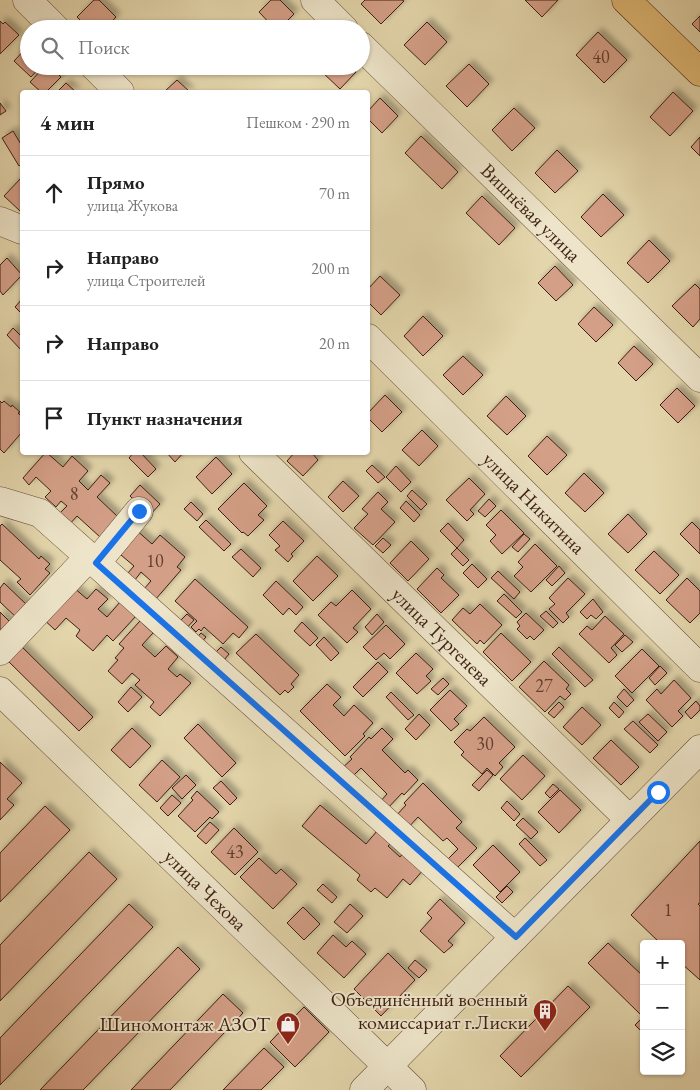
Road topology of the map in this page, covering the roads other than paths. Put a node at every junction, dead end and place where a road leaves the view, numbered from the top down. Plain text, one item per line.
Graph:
1 (27, 0) edge
2 (315, 0) edge
3 (626, 0) edge
4 (47, 20) edge
5 (335, 20) edge
6 (370, 55) edge
7 (700, 72) edge
8 (103, 75) edge
9 (118, 90) edge
10 (0, 221) edge
11 (20, 229) edge
12 (370, 340) edge
13 (700, 378) edge
14 (256, 455) edge
15 (0, 501) edge
16 (139, 511) dead end
17 (93, 560) junction
18 (0, 651) edge
19 (700, 668) edge
20 (0, 691) edge
21 (700, 749) edge
22 (630, 820) junction
23 (516, 937) junction
24 (388, 1065) junction
25 (364, 1090) edge
26 (412, 1090) edge

1 - 4 street
2 - 5 street
3 - 7 main road
6 - 13 street, Вишнёвая улица
8 - 9 street
10 - 11 street
12 - 19 street, улица Никитина
14 - 22 street, улица Тургенева
15 - 17 street
16 - 17 street
17 - 18 street
17 - 23 street
20 - 24 street, улица Чехова
21 - 22 street
22 - 23 street
23 - 24 street
24 - 25 street
24 - 26 street, улица Чехова

